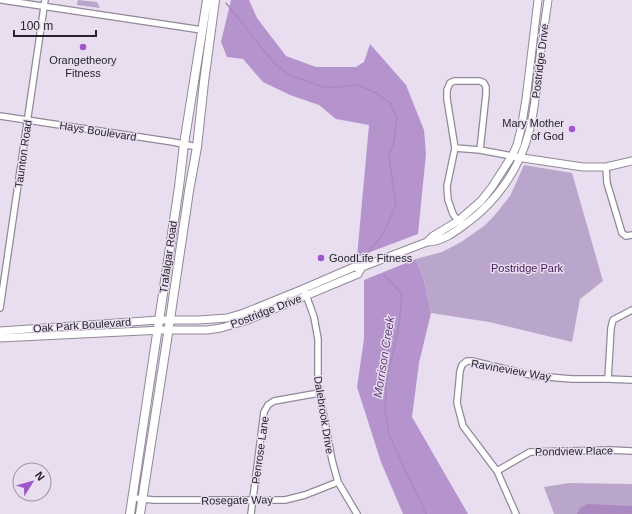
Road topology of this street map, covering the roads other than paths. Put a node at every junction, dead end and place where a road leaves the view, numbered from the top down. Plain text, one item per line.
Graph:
1 (2, 0) edge
2 (45, 0) edge
3 (207, 0) edge
4 (215, 0) edge
5 (538, 0) edge
6 (548, 0) edge
7 (44, 6) junction
8 (202, 30) junction
9 (0, 116) edge
10 (28, 120) junction
11 (184, 144) junction
12 (197, 147) junction
13 (455, 148) junction
14 (480, 150) junction
15 (512, 156) junction
16 (520, 158) junction
17 (632, 161) edge
18 (606, 167) junction
19 (458, 221) junction
20 (632, 235) edge
21 (427, 242) junction
22 (305, 292) junction
23 (0, 308) edge
24 (632, 310) edge
25 (165, 320) junction
26 (163, 330) junction
27 (0, 331) edge
28 (0, 338) edge
29 (608, 379) junction
30 (632, 380) edge
31 (319, 393) junction
32 (632, 451) edge
33 (497, 470) junction
34 (338, 482) junction
35 (133, 498) junction
36 (142, 499) junction
37 (253, 500) junction
38 (130, 514) edge
39 (140, 514) edge
40 (251, 514) edge
41 (357, 514) edge
42 (516, 514) edge

1 - 7 street
2 - 7 street, Taunton Road
3 - 8 main road, Trafalgar Road
4 - 12 main road, Trafalgar Road
5 - 15 street, Postridge Drive
6 - 16 street, Postridge Drive
7 - 8 street
7 - 10 street, Taunton Road
8 - 11 main road, Trafalgar Road
9 - 10 street, Hays Boulevard
10 - 11 street, Hays Boulevard
10 - 23 street, Taunton Road
11 - 12 street, Hays Boulevard
11 - 25 main road, Trafalgar Road
12 - 25 main road, Trafalgar Road
13 - 14 street
13 - 14 street
13 - 19 street
14 - 15 street
15 - 16 street
15 - 19 street, Postridge Drive
16 - 18 street
16 - 21 street, Postridge Drive
17 - 18 street
18 - 20 street
19 - 21 street, Postridge Drive
21 - 22 street, Postridge Drive
22 - 25 street, Postridge Drive
22 - 26 street, Postridge Drive
22 - 31 street, Dalebrook Drive
24 - 29 street
25 - 26 main road, Trafalgar Road
25 - 27 street, Oak Park Boulevard
26 - 28 street, Oak Park Boulevard
26 - 35 main road, Trafalgar Road
26 - 36 main road, Trafalgar Road
29 - 30 street, Ravineview Way
29 - 33 street, Ravineview Way
31 - 34 street, Dalebrook Drive
31 - 37 street, Penrose Lane
32 - 33 street, Pondview Place
33 - 42 street, Ravineview Way
34 - 37 street, Rosegate Way
34 - 41 street, Dalebrook Drive
35 - 36 street, Rosegate Way
35 - 38 main road, Trafalgar Road
36 - 37 street, Rosegate Way
36 - 39 main road, Trafalgar Road
37 - 40 street

